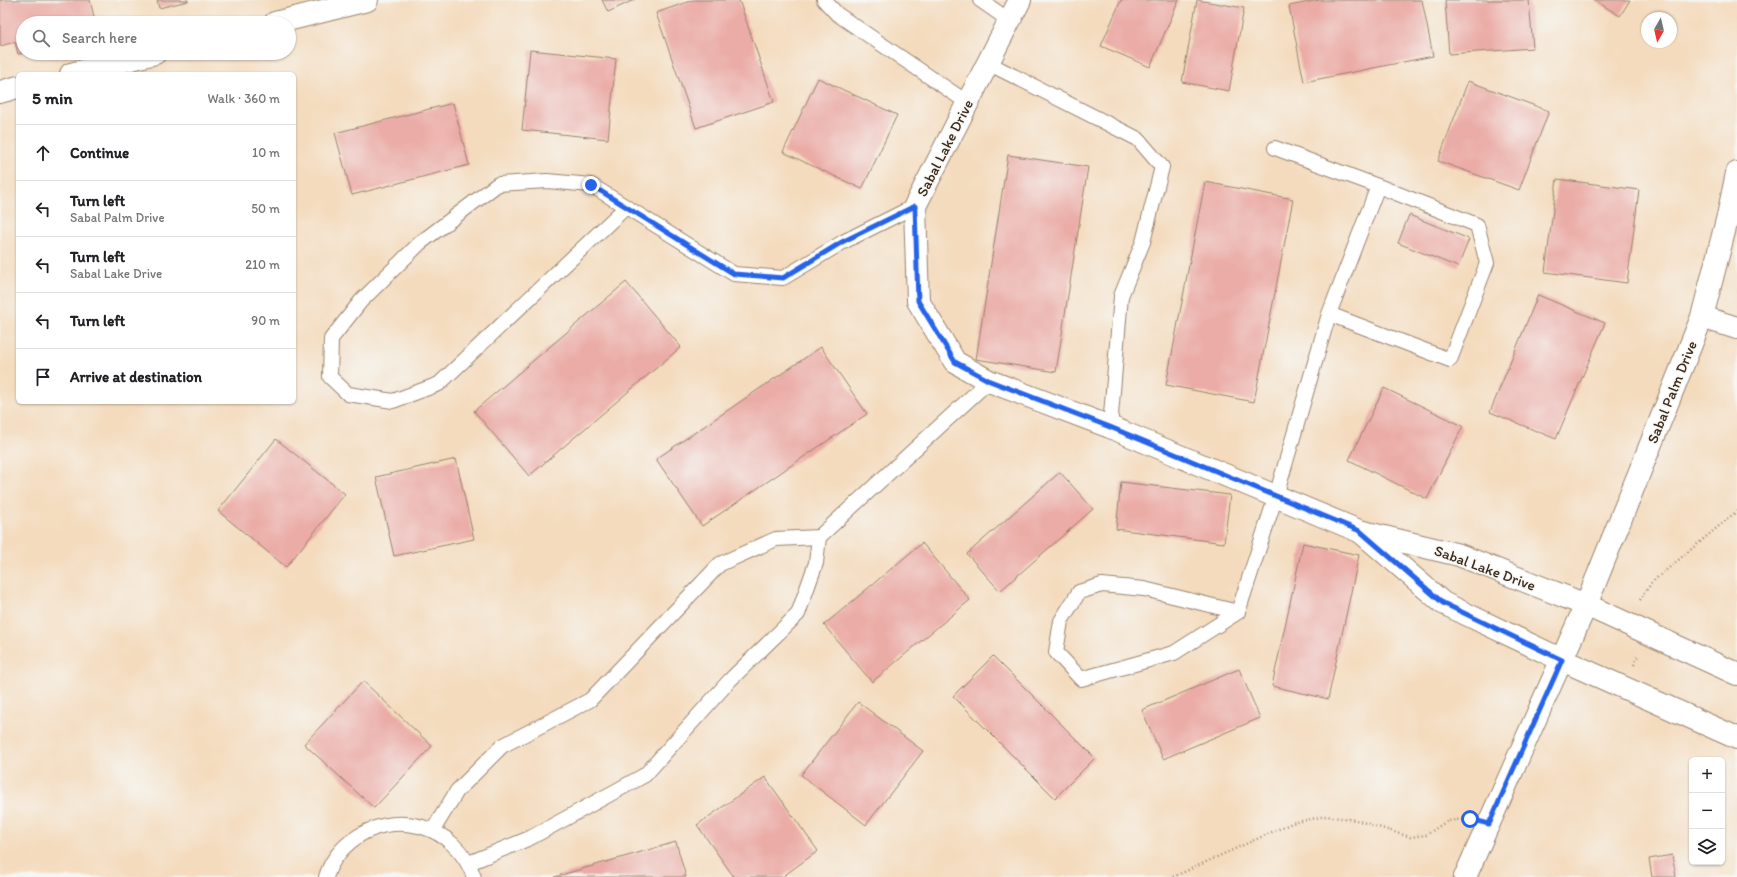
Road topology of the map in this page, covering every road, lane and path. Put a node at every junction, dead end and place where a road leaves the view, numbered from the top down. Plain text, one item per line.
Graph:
1 (368, 0) edge
2 (824, 0) edge
3 (980, 0) edge
4 (1020, 0) edge
5 (296, 18) edge
6 (1010, 21) junction
7 (127, 60) edge
8 (988, 62) junction
9 (79, 72) edge
10 (16, 88) edge
11 (0, 92) edge
12 (968, 103) junction
13 (1275, 148) dead end
14 (1737, 173) edge
15 (1378, 186) junction
16 (915, 206) junction
17 (626, 207) junction
18 (1329, 314) junction
19 (1702, 317) junction
20 (1737, 328) edge
21 (990, 381) junction
22 (1110, 427) junction
23 (1276, 496) junction
24 (1737, 511) edge
25 (1360, 531) junction
26 (819, 537) junction
27 (1640, 600) dead end
28 (1586, 605) junction
29 (1238, 612) junction
30 (1640, 648) dead end
31 (1562, 660) junction
32 (1632, 668) dead end
33 (1737, 674) edge
34 (1737, 738) edge
35 (1489, 824) junction
36 (433, 830) junction
37 (469, 863) junction
38 (326, 877) edge
39 (474, 877) edge
40 (1173, 877) edge
41 (1465, 877) edge

1 - 5 street
2 - 12 lane
3 - 6 lane
4 - 6 street, Sabal Lake Drive
6 - 8 street, Sabal Lake Drive
7 - 9 street
8 - 12 street, Sabal Lake Drive
8 - 22 lane
10 - 11 street
12 - 16 street, Sabal Lake Drive
13 - 15 lane
14 - 19 street, Sabal Palm Drive
15 - 18 lane
15 - 18 lane
16 - 17 lane
16 - 21 street, Sabal Lake Drive
17 - 17 lane
18 - 23 lane
19 - 20 street
19 - 28 street, Sabal Palm Drive
21 - 22 street, Sabal Lake Drive
21 - 26 lane
22 - 23 street, Sabal Lake Drive
23 - 25 street, Sabal Lake Drive
23 - 29 lane
24 - 27 path
25 - 28 street, Sabal Lake Drive
25 - 31 street, Sabal Lake Drive
26 - 36 lane
26 - 37 lane
28 - 31 street, Sabal Palm Drive
28 - 33 street
29 - 29 lane
30 - 32 path
31 - 34 street
31 - 35 street, Sabal Palm Drive
35 - 40 path
35 - 41 street, Sabal Palm Drive
36 - 37 lane
36 - 38 lane
37 - 39 lane

